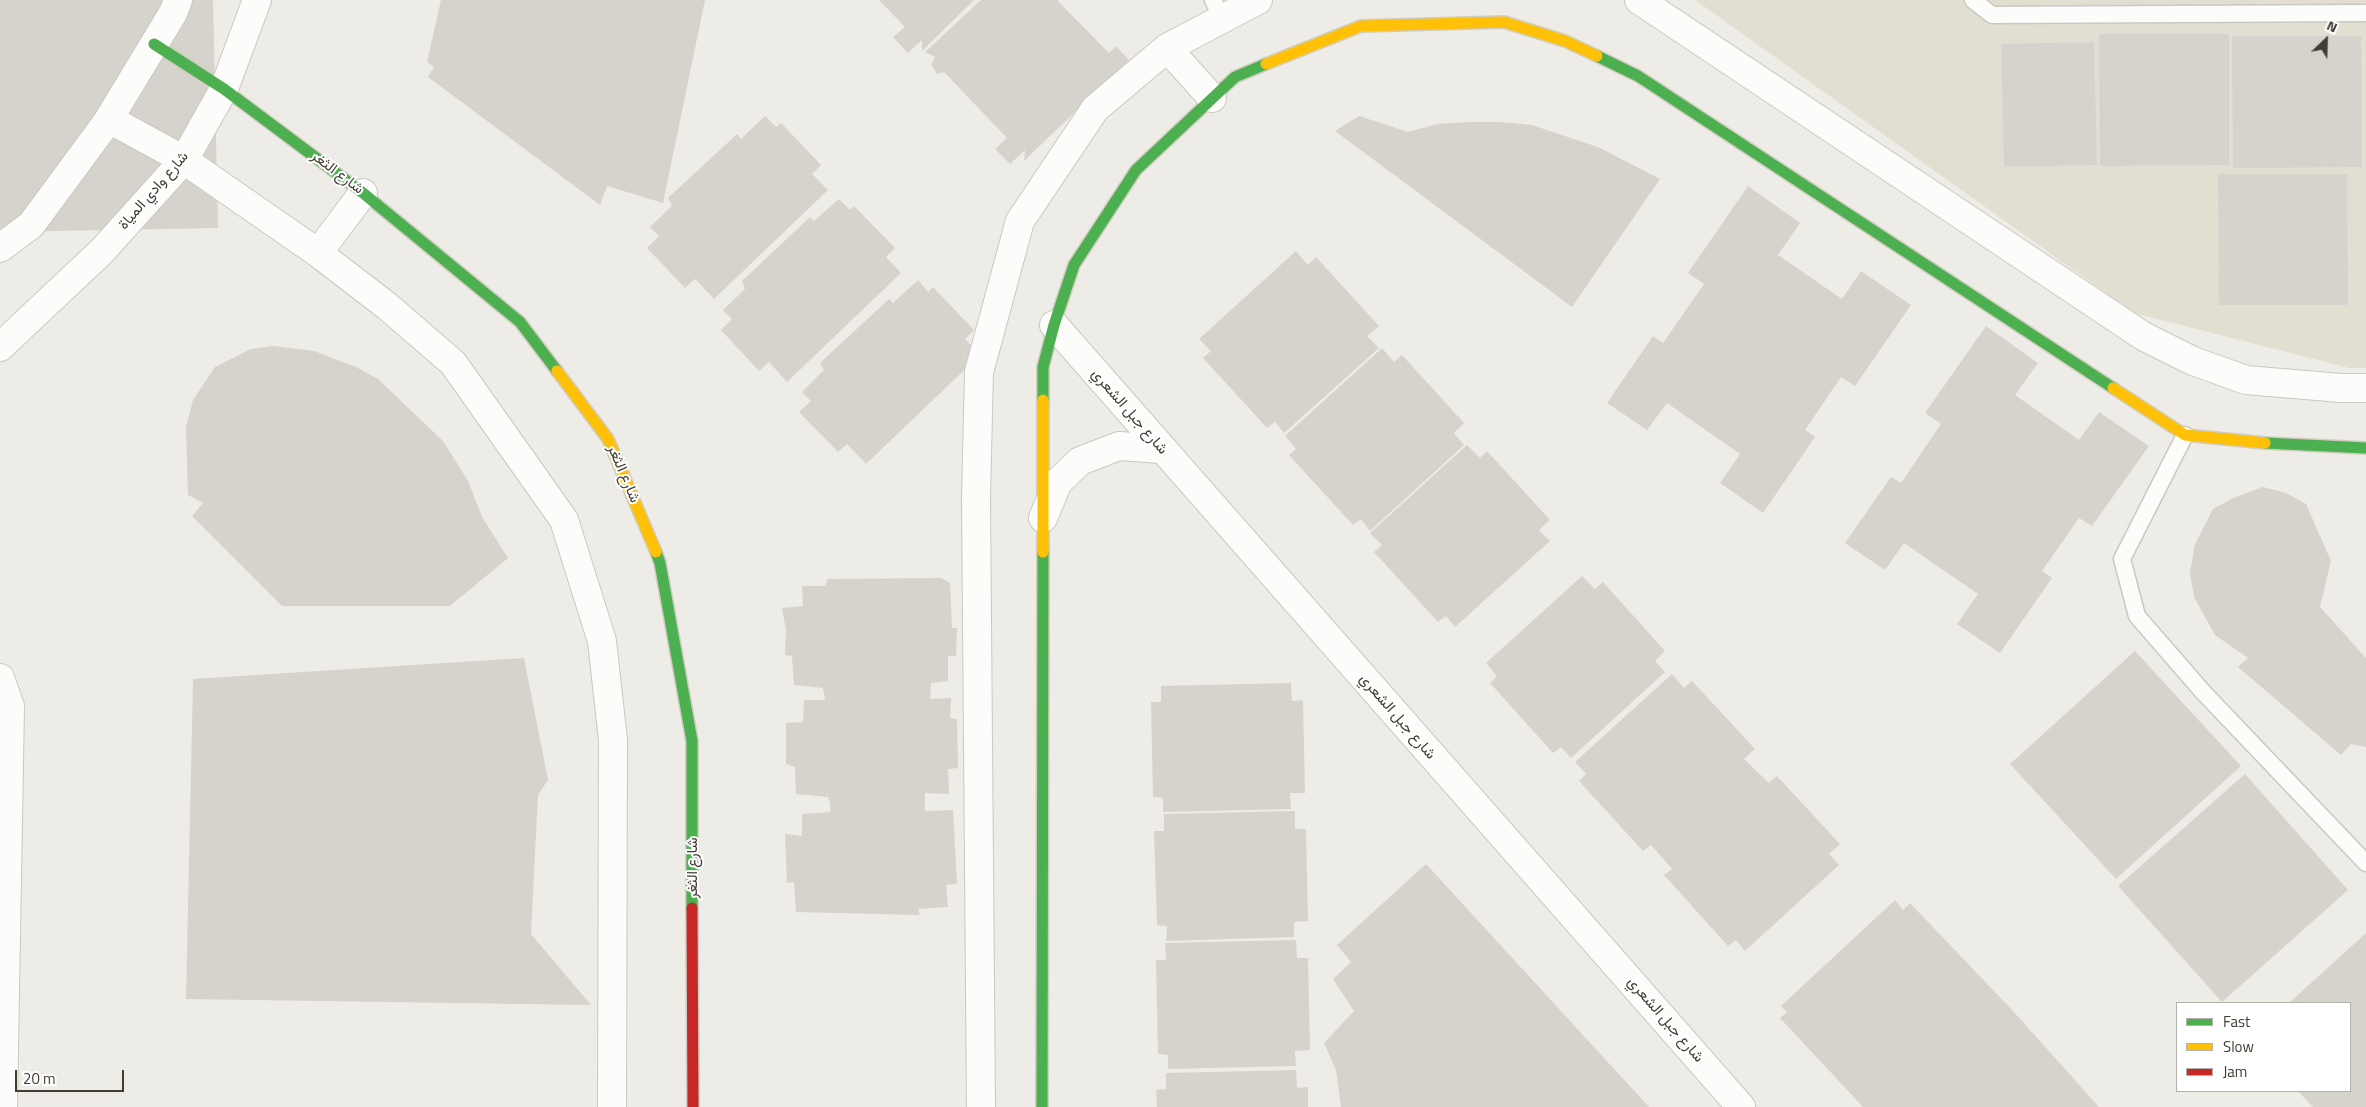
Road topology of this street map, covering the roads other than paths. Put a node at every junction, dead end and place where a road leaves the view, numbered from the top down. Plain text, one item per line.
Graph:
1 (178, 0) edge
2 (257, 0) edge
3 (1258, 0) edge
4 (1639, 0) edge
5 (1973, 0) edge
6 (1217, 9) edge
7 (2366, 13) edge
8 (154, 44) junction
9 (1167, 48) junction
10 (224, 89) junction
11 (1212, 98) junction
12 (109, 119) junction
13 (184, 160) junction
14 (363, 193) junction
15 (0, 248) edge
16 (318, 253) junction
17 (1054, 325) junction
18 (0, 347) edge
19 (2366, 388) edge
20 (2185, 435) junction
21 (2366, 448) edge
22 (1161, 449) junction
23 (1042, 518) junction
24 (0, 678) edge
25 (2366, 863) edge
26 (3, 1107) edge
27 (612, 1107) edge
28 (693, 1107) edge
29 (981, 1107) edge
30 (1042, 1107) edge
31 (1741, 1107) edge

1 - 8 street
2 - 10 street, شارع وادي المياة
3 - 6 street
4 - 19 street
5 - 7 lane
6 - 9 street
8 - 10 street, شارع الثغر
8 - 12 street
9 - 11 street
9 - 29 street
10 - 13 street, شارع وادي المياة
10 - 14 street, شارع الثغر
11 - 17 street
11 - 20 street
12 - 13 street
12 - 15 street
13 - 16 street
13 - 18 street, شارع وادي المياة
14 - 16 street
14 - 28 street, شارع الثغر
16 - 27 street
17 - 22 street, شارع جبل الشعري
17 - 23 street
20 - 21 street
20 - 25 lane
22 - 23 street
22 - 31 street, شارع جبل الشعري
23 - 30 street
24 - 26 street

